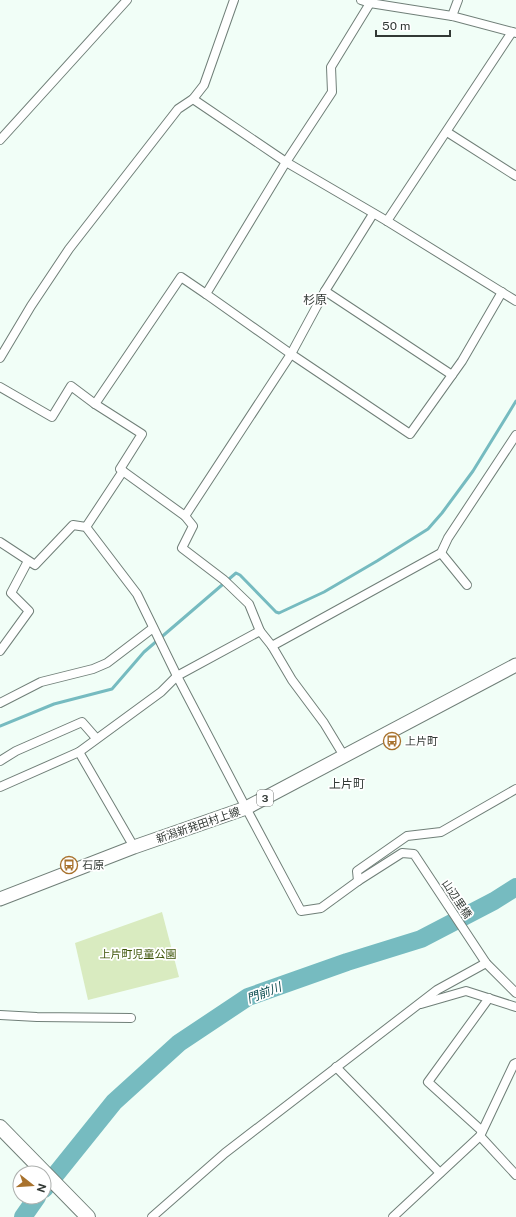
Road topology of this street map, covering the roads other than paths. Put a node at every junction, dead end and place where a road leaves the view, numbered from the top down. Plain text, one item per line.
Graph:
1 (127, 0) edge
2 (234, 0) edge
3 (361, 0) edge
4 (458, 0) edge
5 (371, 2) edge
6 (452, 16) junction
7 (514, 33) edge
8 (193, 99) junction
9 (447, 132) junction
10 (0, 140) edge
11 (286, 162) junction
12 (516, 176) edge
13 (373, 214) junction
14 (387, 221) junction
15 (325, 292) junction
16 (502, 292) junction
17 (206, 294) junction
18 (516, 301) edge
19 (290, 354) junction
20 (0, 358) edge
21 (452, 375) junction
22 (0, 387) edge
23 (95, 404) junction
24 (516, 435) edge
25 (124, 471) junction
26 (185, 516) junction
27 (86, 527) junction
28 (0, 542) edge
29 (441, 553) junction
30 (28, 560) junction
31 (467, 586) dead end
32 (153, 628) junction
33 (260, 631) junction
34 (272, 646) junction
35 (0, 651) edge
36 (516, 665) edge
37 (177, 676) junction
38 (0, 703) edge
39 (96, 738) junction
40 (79, 752) junction
41 (344, 756) junction
42 (0, 761) edge
43 (0, 787) edge
44 (516, 789) edge
45 (246, 808) junction
46 (134, 847) junction
47 (358, 881) junction
48 (0, 899) edge
49 (484, 959) junction
50 (516, 993) edge
51 (489, 998) junction
52 (416, 1006) junction
53 (516, 1007) edge
54 (0, 1015) edge
55 (131, 1018) dead end
56 (516, 1062) edge
57 (336, 1067) junction
58 (0, 1128) edge
59 (481, 1133) junction
60 (440, 1173) junction
61 (516, 1175) edge
62 (88, 1217) edge
63 (152, 1217) edge
64 (393, 1217) edge

1 - 10 street
2 - 8 street
3 - 5 street
4 - 6 street
5 - 6 street
5 - 11 street
6 - 7 street
7 - 9 street
8 - 11 street
8 - 20 street
9 - 12 street
9 - 14 street
11 - 13 street
11 - 17 street
13 - 14 street
13 - 15 street
14 - 16 street
15 - 19 street
15 - 21 street
16 - 18 street
16 - 21 street
17 - 19 street
17 - 23 street
19 - 21 street
19 - 26 street
22 - 23 street
23 - 25 street
24 - 29 street
25 - 26 street
25 - 27 street
26 - 33 street
27 - 30 street
27 - 32 street
28 - 30 street
29 - 31 street
29 - 34 street
30 - 35 street
32 - 37 street
32 - 38 street
33 - 34 street
33 - 37 street
34 - 41 street
36 - 41 main road, 新潟新発田村上線 / 3
37 - 39 street
37 - 45 street
39 - 40 street
39 - 42 street
40 - 43 street
40 - 46 street
41 - 45 main road, 新潟新発田村上線 / 3
44 - 47 street
45 - 46 main road, 新潟新発田村上線 / 3
45 - 47 street
46 - 48 main road, 新潟新発田村上線 / 3
47 - 49 street, 山辺里橋
49 - 50 street, 山辺里橋
49 - 52 street
51 - 52 street
51 - 53 street
51 - 59 street
52 - 57 street
54 - 55 street
56 - 59 street
57 - 60 street
57 - 63 street
58 - 62 highway
59 - 60 street
59 - 61 street
60 - 64 street

